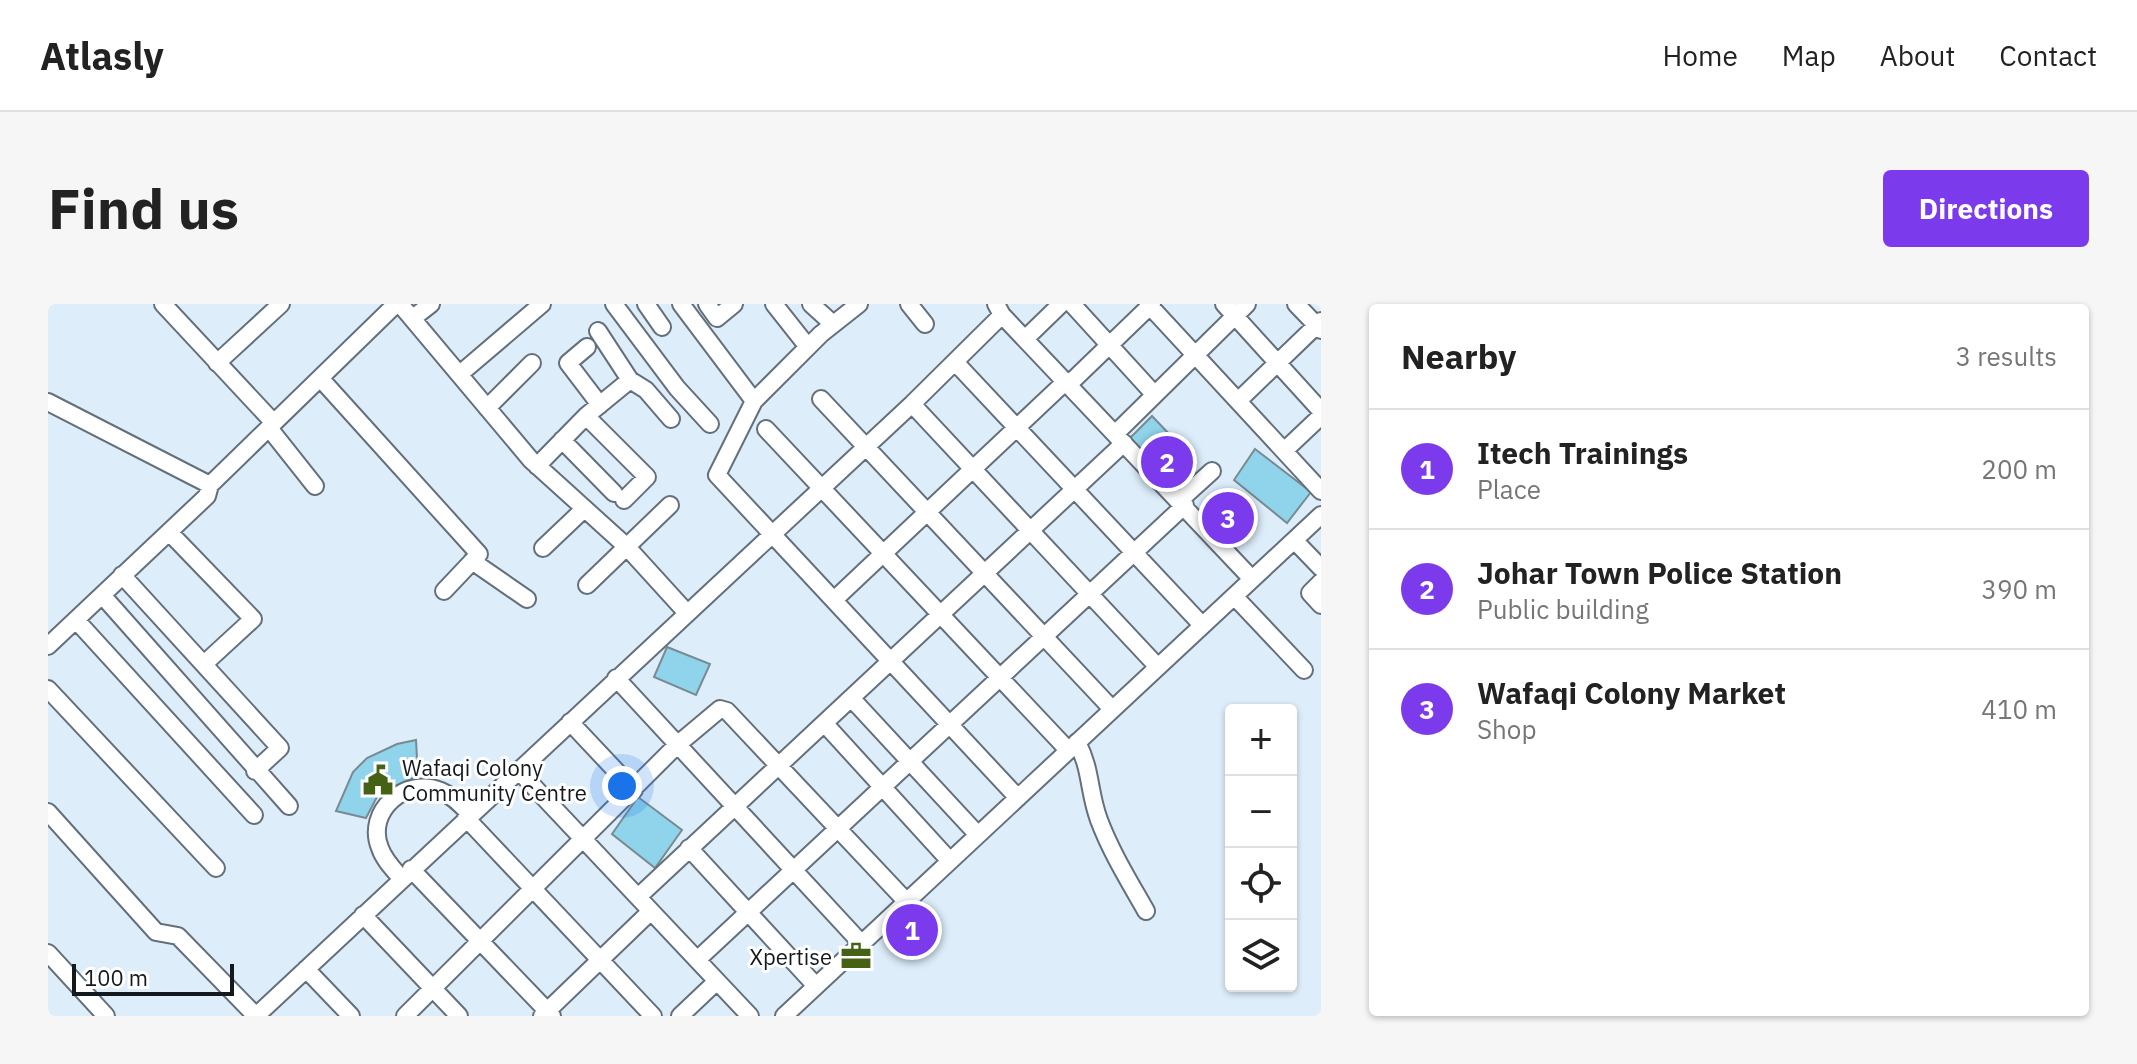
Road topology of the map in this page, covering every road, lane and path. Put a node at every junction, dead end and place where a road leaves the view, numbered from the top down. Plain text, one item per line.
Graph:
1 (281, 304) edge
2 (398, 304) edge
3 (431, 304) edge
4 (542, 304) edge
5 (614, 304) edge
6 (646, 304) edge
7 (681, 304) edge
8 (707, 304) edge
9 (734, 304) edge
10 (774, 304) edge
11 (811, 304) edge
12 (909, 304) edge
13 (1061, 304) edge
14 (1072, 304) edge
15 (1296, 304) edge
16 (856, 305) edge
17 (1150, 305) edge
18 (171, 307) edge
19 (1235, 308) edge
20 (999, 310) edge
21 (413, 318) junction
22 (833, 324) junction
23 (925, 324) dead end
24 (1319, 325) edge
25 (662, 327) dead end
26 (598, 331) dead end
27 (1025, 339) junction
28 (1110, 346) junction
29 (587, 347) dead end
30 (808, 347) junction
31 (1195, 354) junction
32 (955, 362) junction
33 (217, 363) junction
34 (532, 363) dead end
35 (1277, 363) junction
36 (461, 373) junction
37 (669, 377) junction
38 (320, 378) junction
39 (630, 380) junction
40 (1066, 384) junction
41 (646, 390) junction
42 (1154, 394) junction
43 (821, 399) dead end
44 (754, 401) junction
45 (1238, 401) junction
46 (48, 402) edge
47 (912, 404) junction
48 (487, 408) junction
49 (593, 410) junction
50 (1321, 414) edge
51 (671, 419) dead end
52 (710, 424) dead end
53 (271, 425) junction
54 (1017, 427) junction
55 (766, 429) dead end
56 (1120, 438) junction
57 (562, 440) junction
58 (865, 448) junction
59 (1284, 451) junction
60 (537, 466) junction
61 (971, 470) junction
62 (1212, 471) dead end
63 (210, 485) junction
64 (315, 486) dead end
65 (821, 487) junction
66 (1076, 490) junction
67 (1321, 491) edge
68 (1182, 502) junction
69 (670, 505) dead end
70 (583, 510) junction
71 (926, 513) junction
72 (1321, 515) edge
73 (169, 532) junction
74 (1031, 532) junction
75 (773, 533) junction
76 (1295, 541) junction
77 (626, 546) junction
78 (543, 548) dead end
79 (1134, 552) junction
80 (883, 554) junction
81 (472, 561) junction
82 (1321, 568) edge
83 (122, 575) junction
84 (986, 575) junction
85 (1252, 579) junction
86 (1321, 582) edge
87 (587, 585) dead end
88 (444, 591) dead end
89 (1089, 594) junction
90 (102, 595) junction
91 (1234, 596) junction
92 (527, 599) dead end
93 (834, 600) junction
94 (1321, 605) edge
95 (687, 613) junction
96 (942, 616) junction
97 (76, 620) junction
98 (1202, 625) junction
99 (1045, 637) junction
100 (48, 646) edge
101 (893, 662) junction
102 (204, 664) junction
103 (1157, 666) junction
104 (1304, 670) dead end
105 (616, 678) junction
106 (1000, 678) junction
107 (48, 689) edge
108 (852, 699) junction
109 (1112, 709) junction
110 (570, 722) junction
111 (825, 724) junction
112 (951, 726) junction
113 (677, 745) junction
114 (1073, 746) junction
115 (912, 762) junction
116 (780, 766) junction
117 (518, 770) junction
118 (255, 771) junction
119 (883, 788) junction
120 (634, 790) junction
121 (1018, 798) junction
122 (289, 806) dead end
123 (733, 807) junction
124 (48, 812) edge
125 (254, 815) dead end
126 (468, 816) junction
127 (840, 829) junction
128 (978, 835) junction
129 (584, 841) junction
130 (689, 848) junction
131 (950, 861) junction
132 (216, 868) dead end
133 (794, 871) junction
134 (407, 874) junction
135 (535, 889) junction
136 (638, 897) junction
137 (906, 901) junction
138 (651, 911) junction
139 (1146, 911) dead end
140 (749, 913) junction
141 (363, 915) junction
142 (479, 942) junction
143 (861, 943) junction
144 (48, 953) edge
145 (600, 960) junction
146 (697, 960) junction
147 (306, 969) junction
148 (717, 981) junction
149 (816, 986) junction
150 (433, 988) junction
151 (547, 1014) edge
152 (106, 1016) edge
153 (256, 1016) edge
154 (351, 1016) edge
155 (405, 1016) edge
156 (459, 1016) edge
157 (653, 1016) edge
158 (680, 1016) edge
159 (750, 1016) edge
160 (784, 1016) edge

1 - 33 street
2 - 21 street
2 - 38 street
3 - 21 street
4 - 36 street
5 - 37 street
6 - 25 street
7 - 44 street
8 - 9 street
10 - 30 street
11 - 22 street
12 - 23 street
13 - 27 street
14 - 28 street
15 - 24 street
16 - 22 street
17 - 28 street
17 - 31 street
18 - 33 street
19 - 31 street
19 - 35 street
20 - 27 street
20 - 32 street
21 - 36 street
22 - 30 street
24 - 35 street
26 - 39 street
27 - 40 street
28 - 40 street
28 - 42 street
29 - 49 street
30 - 44 street
31 - 42 street
31 - 45 street
32 - 47 street
32 - 54 street
33 - 53 street
34 - 48 street
35 - 45 street
35 - 50 street
36 - 48 street
37 - 41 street
37 - 52 street
38 - 53 street
38 - 81 street
39 - 41 street
39 - 49 street
40 - 54 street
40 - 56 street
41 - 51 street
42 - 56 street
43 - 58 street
44 - 75 street
45 - 59 street
46 - 63 street
47 - 58 street
47 - 61 street
48 - 60 street
49 - 57 street
49 - 57 street
50 - 59 street
53 - 63 street
53 - 64 street
54 - 61 street
54 - 66 street
55 - 65 street
56 - 66 street
56 - 68 street
57 - 60 street
58 - 65 street
58 - 71 street
59 - 67 street
60 - 70 street
61 - 71 street
61 - 74 street
62 - 68 street
63 - 73 street
65 - 75 street
65 - 80 street
66 - 74 street
66 - 79 street
68 - 79 street
68 - 85 street
69 - 77 street
70 - 77 street
70 - 78 street
71 - 80 street
71 - 84 street
72 - 76 street
73 - 83 street
73 - 102 street
74 - 84 street
74 - 89 street
75 - 93 street
75 - 95 street
76 - 82 street
76 - 85 street
77 - 87 street
77 - 95 street
79 - 89 street
79 - 98 street
80 - 93 street
80 - 96 street
81 - 88 street
81 - 92 street
83 - 90 street
83 - 102 street
84 - 96 street
84 - 99 street
85 - 91 street
86 - 94 street
89 - 99 street
89 - 103 street
90 - 97 street
90 - 118 street
91 - 98 street
91 - 104 street
93 - 101 street
95 - 105 street
96 - 101 street
96 - 106 street
97 - 100 street
97 - 125 street
98 - 103 street
99 - 106 street
99 - 109 street
101 - 108 street
101 - 112 street
102 - 118 street
103 - 109 street
105 - 110 street
105 - 113 street
106 - 112 street
106 - 114 street
107 - 132 street
108 - 111 street
108 - 115 street
109 - 114 street
110 - 117 street
110 - 120 street
111 - 116 street
111 - 119 street
112 - 115 street
112 - 121 street
113 - 116 street
113 - 120 street
113 - 123 street
114 - 121 street
114 - 139 street
115 - 119 street
115 - 128 street
116 - 123 street
116 - 127 street
117 - 126 street
117 - 129 street
118 - 122 street
119 - 127 street
119 - 131 street
120 - 129 street
121 - 128 street
123 - 130 street
123 - 133 street
124 - 153 street
126 - 134 street
126 - 134 street
126 - 135 street
127 - 133 street
127 - 137 street
128 - 131 street
129 - 135 street
129 - 136 street
130 - 136 street
130 - 140 street
131 - 137 street
133 - 140 street
133 - 143 street
134 - 141 street
134 - 142 street
135 - 142 street
135 - 145 street
136 - 138 street
137 - 143 street
138 - 145 street
138 - 146 street
140 - 146 street
140 - 149 street
141 - 147 street
141 - 150 street
142 - 150 street
142 - 151 street
143 - 149 street
144 - 152 street
145 - 151 street
145 - 157 street
146 - 148 street
147 - 153 street
147 - 154 street
148 - 158 street
148 - 159 street
149 - 160 street
150 - 155 street
150 - 156 street

